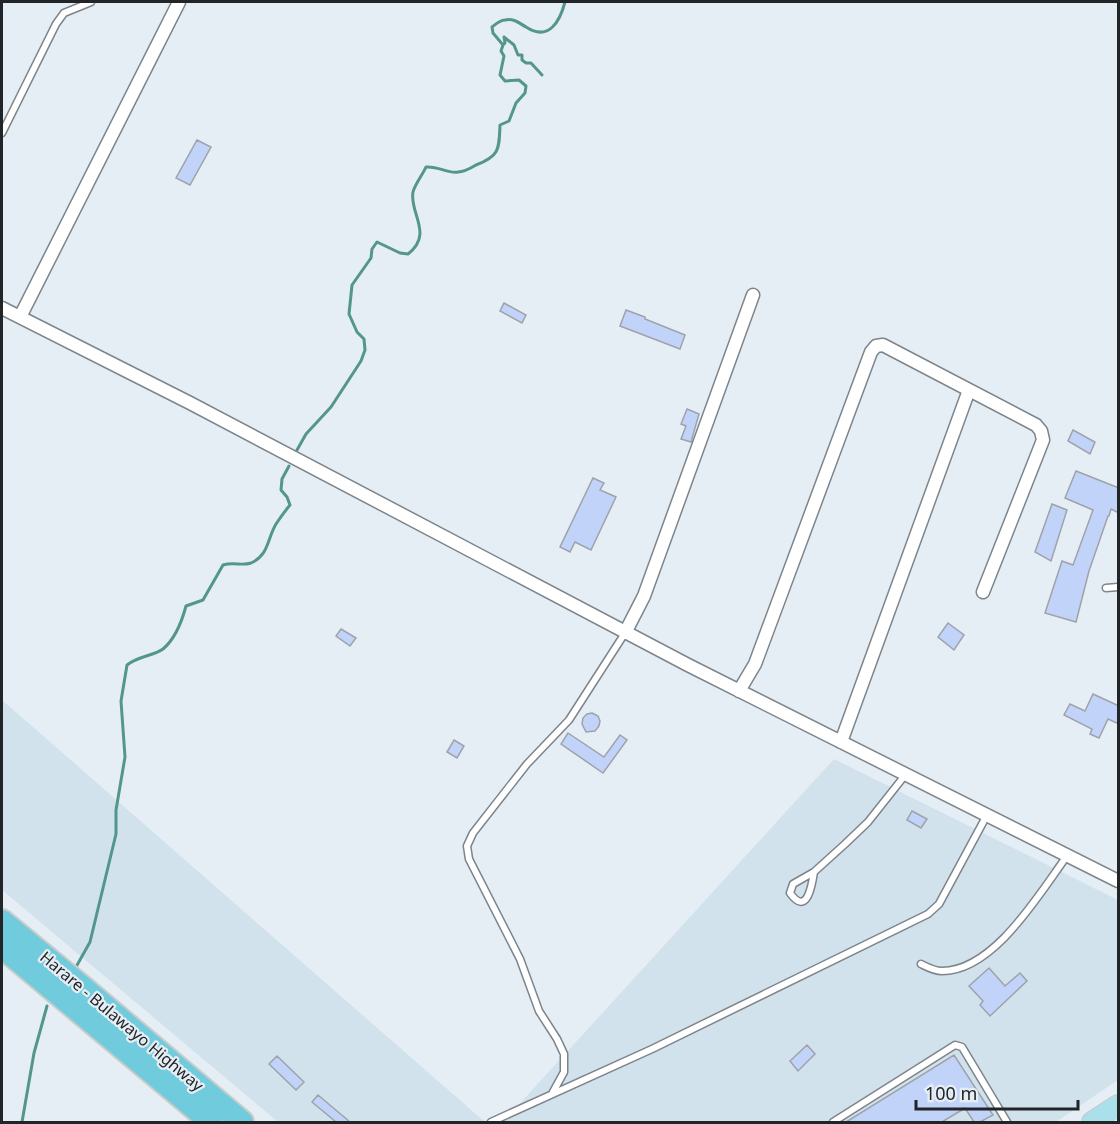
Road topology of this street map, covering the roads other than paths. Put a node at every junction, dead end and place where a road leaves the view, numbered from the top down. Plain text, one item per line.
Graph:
1 (91, 2) edge
2 (179, 2) edge
3 (2, 133) edge
4 (753, 295) dead end
5 (2, 308) edge
6 (20, 317) junction
7 (969, 390) junction
8 (1119, 587) edge
9 (1106, 588) dead end
10 (983, 592) dead end
11 (625, 633) junction
12 (739, 691) junction
13 (841, 742) junction
14 (906, 774) junction
15 (987, 815) junction
16 (1068, 856) junction
17 (814, 872) junction
18 (1119, 881) edge
19 (5, 928) edge
20 (921, 964) dead end
21 (553, 1093) junction
22 (1119, 1106) edge
23 (211, 1122) edge
24 (242, 1122) edge
25 (491, 1122) edge
26 (833, 1122) edge
27 (1007, 1122) edge
28 (1092, 1122) edge

1 - 3 lane
2 - 6 street
4 - 11 street
5 - 6 street
6 - 11 street
7 - 10 street
7 - 12 street
7 - 13 street
8 - 9 lane
11 - 12 street
11 - 21 lane
12 - 13 street
13 - 14 street
14 - 15 street
14 - 17 lane
15 - 16 street
15 - 21 lane
16 - 18 street
16 - 20 lane
17 - 17 lane
19 - 23 highway, Harare - Bulawayo Highway
19 - 24 highway, Harare - Bulawayo Highway
21 - 25 lane
22 - 28 main road
26 - 27 lane

